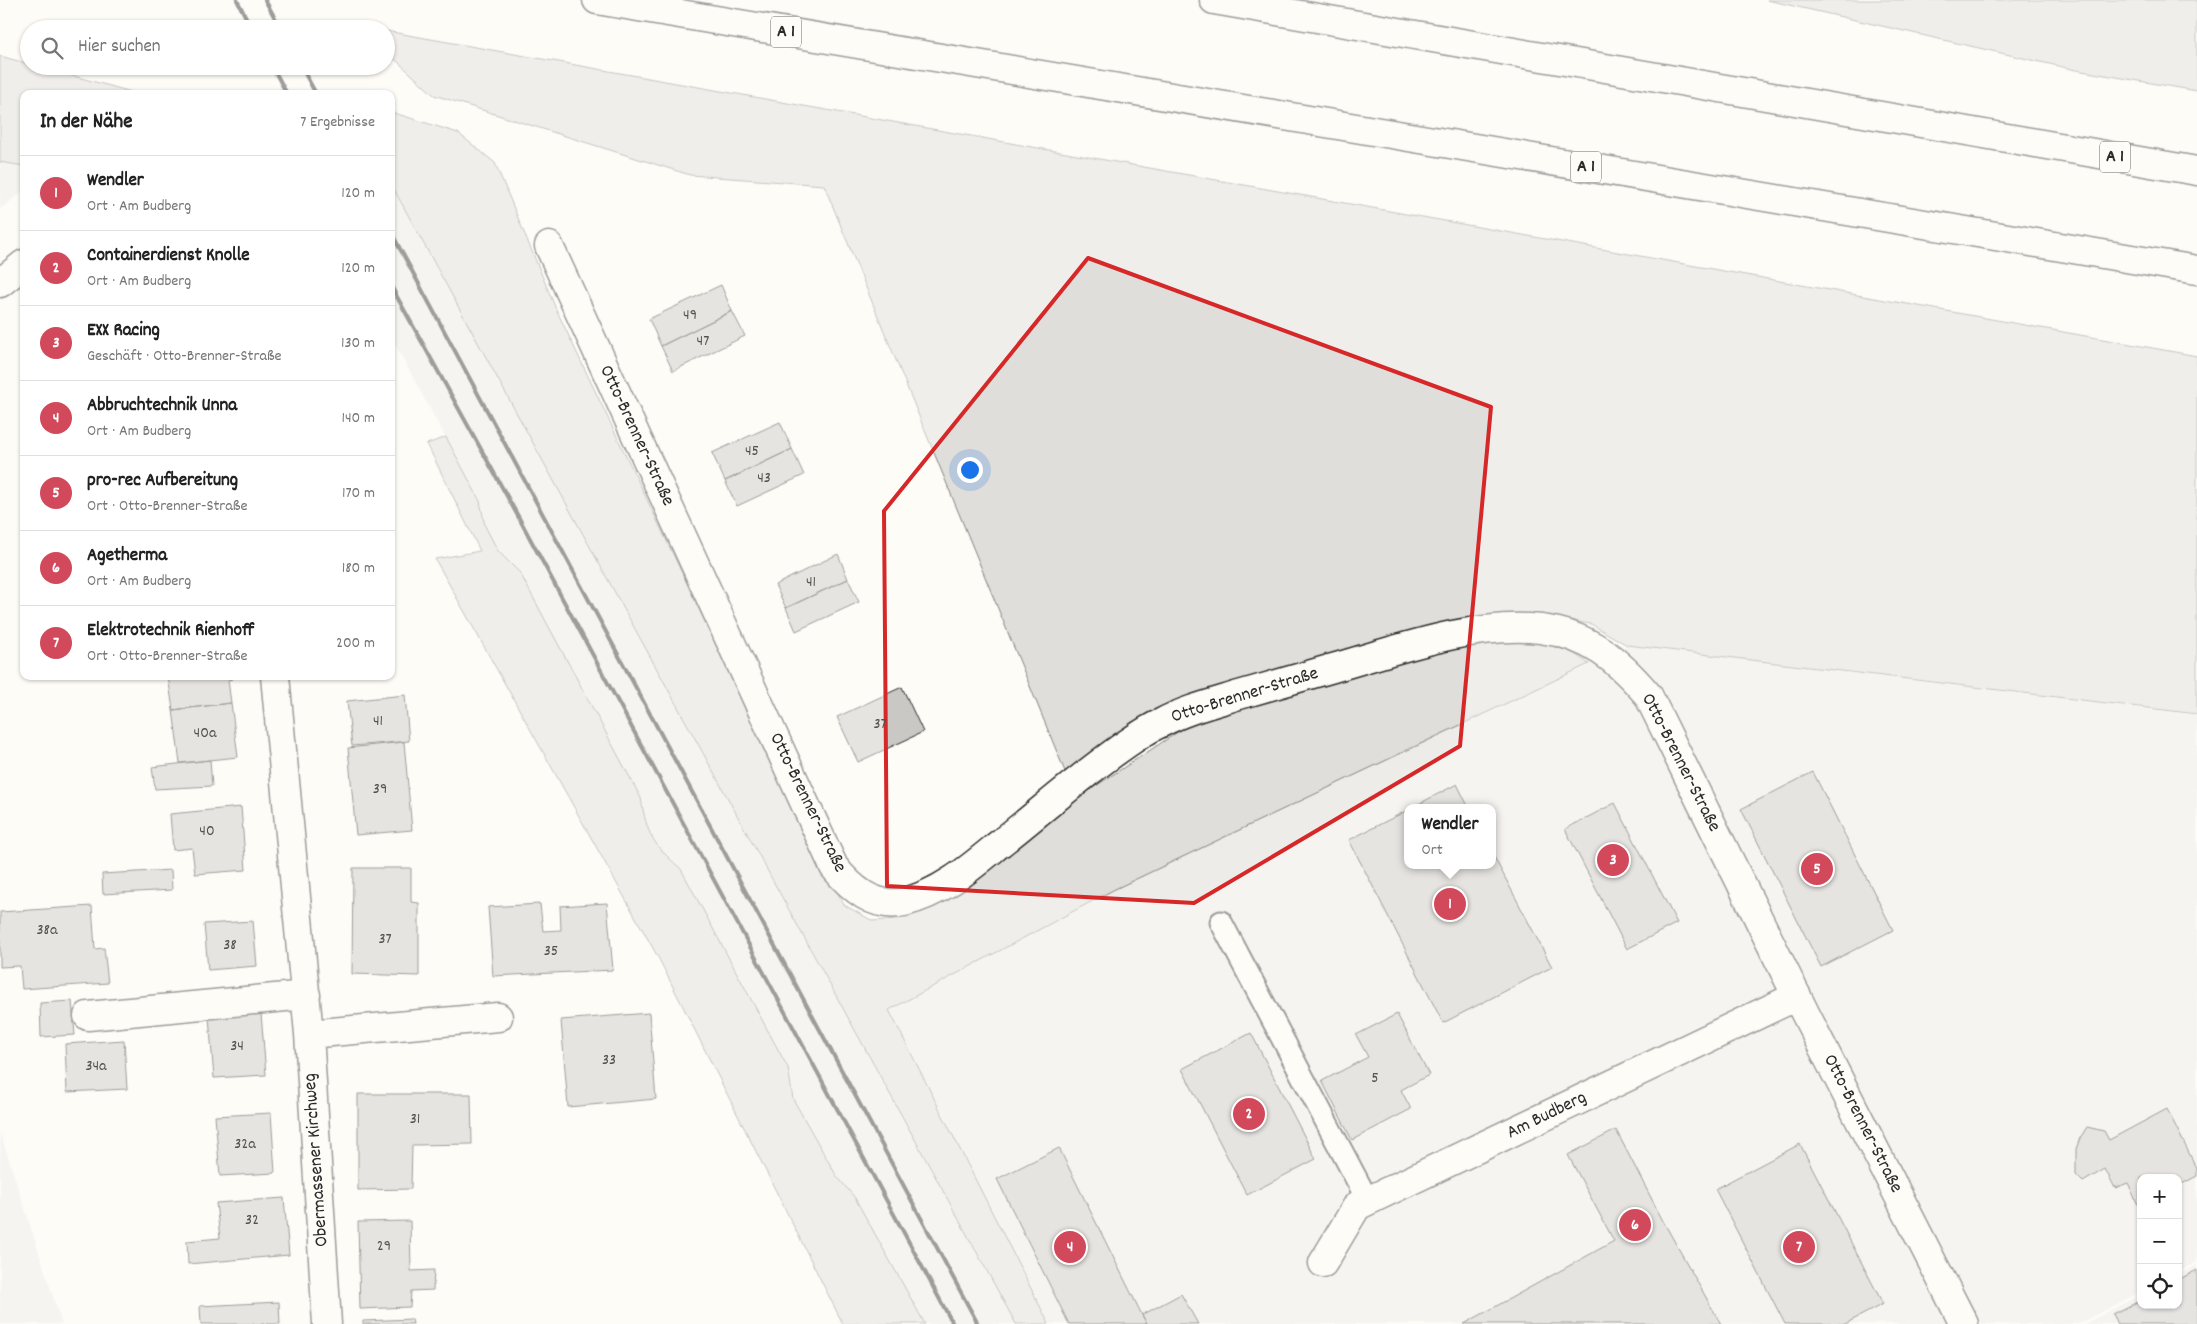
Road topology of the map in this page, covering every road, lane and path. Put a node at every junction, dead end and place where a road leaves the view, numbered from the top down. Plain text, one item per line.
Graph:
1 (597, 0) edge
2 (1214, 0) edge
3 (2197, 171) edge
4 (549, 246) dead end
5 (20, 267) edge
6 (2197, 270) edge
7 (0, 283) edge
8 (275, 680) edge
9 (1221, 922) dead end
10 (306, 995) junction
11 (1797, 996) junction
12 (88, 1016) dead end
13 (498, 1017) dead end
14 (310, 1034) junction
15 (1368, 1201) junction
16 (1323, 1263) dead end
17 (327, 1324) edge
18 (1964, 1324) edge

1 - 6 main road, A 1
2 - 3 main road, A 1
4 - 11 main road, Otto-Brenner-Straße
5 - 7 main road
8 - 10 main road, Obermassener Kirchweg
9 - 15 lane
10 - 12 main road
10 - 14 main road, Obermassener Kirchweg
11 - 15 main road, Am Budberg
11 - 18 main road, Otto-Brenner-Straße
13 - 14 main road
14 - 17 main road, Obermassener Kirchweg
15 - 16 main road, Am Budberg

